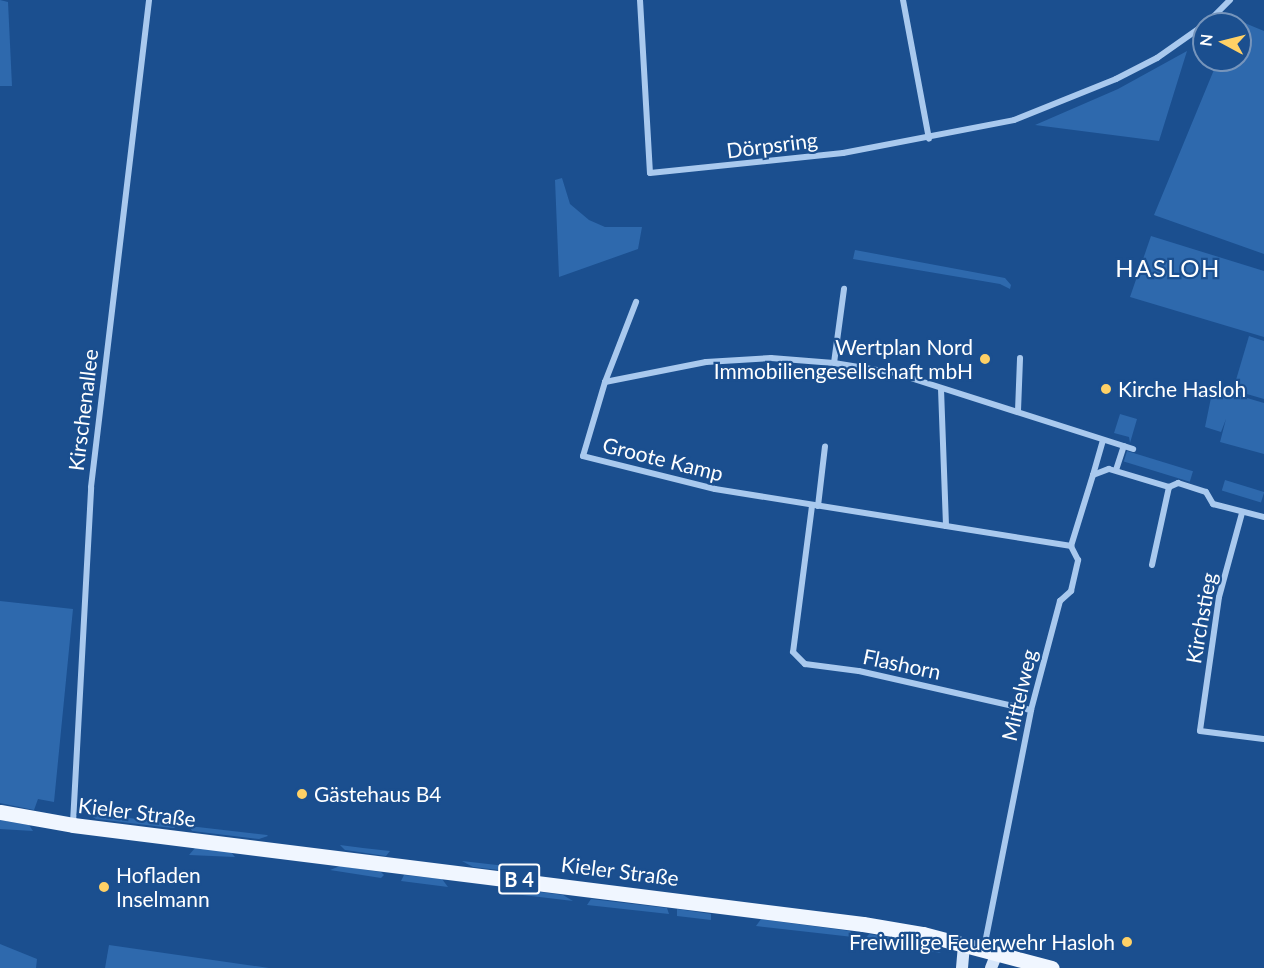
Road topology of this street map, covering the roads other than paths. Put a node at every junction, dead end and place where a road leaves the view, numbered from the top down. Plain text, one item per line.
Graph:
1 (149, 0) edge
2 (640, 0) edge
3 (903, 0) edge
4 (1230, 0) edge
5 (1218, 12) edge
6 (1192, 34) edge
7 (928, 139) junction
8 (844, 290) dead end
9 (636, 302) dead end
10 (1020, 358) dead end
11 (834, 363) junction
12 (605, 382) junction
13 (941, 389) junction
14 (1018, 411) junction
15 (1103, 440) junction
16 (825, 446) dead end
17 (1124, 446) junction
18 (1134, 449) dead end
19 (1116, 470) junction
20 (1093, 475) junction
21 (1169, 487) junction
22 (815, 506) junction
23 (1242, 513) junction
24 (1264, 517) edge
25 (946, 526) junction
26 (1071, 546) junction
27 (1152, 565) dead end
28 (1031, 710) junction
29 (1264, 739) edge
30 (0, 812) edge
31 (73, 825) junction
32 (964, 945) junction
33 (990, 951) junction
34 (962, 968) edge
35 (991, 968) edge
36 (1052, 968) edge

1 - 31 street, Kirschenallee
2 - 7 street, Dörpsring
3 - 7 street
4 - 5 street
6 - 7 street
8 - 11 street
9 - 12 street, Groote Kamp
10 - 14 street
11 - 12 street
11 - 13 street
12 - 22 street, Groote Kamp
13 - 14 street
13 - 25 street
14 - 15 street
15 - 17 street
15 - 20 street, Mittelweg
16 - 22 street
17 - 18 street
17 - 19 street
19 - 20 street
19 - 21 street
20 - 26 street, Mittelweg
21 - 23 street
21 - 27 street
22 - 25 street, Groote Kamp
22 - 28 street, Flashorn
23 - 24 street
23 - 29 street, Kirchstieg
25 - 26 street, Groote Kamp
26 - 28 street, Mittelweg
28 - 33 street, Mittelweg
30 - 31 main road, Kieler Straße / B 4
31 - 32 main road, Kieler Straße / B 4
32 - 33 main road, Kieler Straße / B 4
32 - 34 main road
33 - 35 main road
33 - 36 main road, Kieler Straße / B 4

